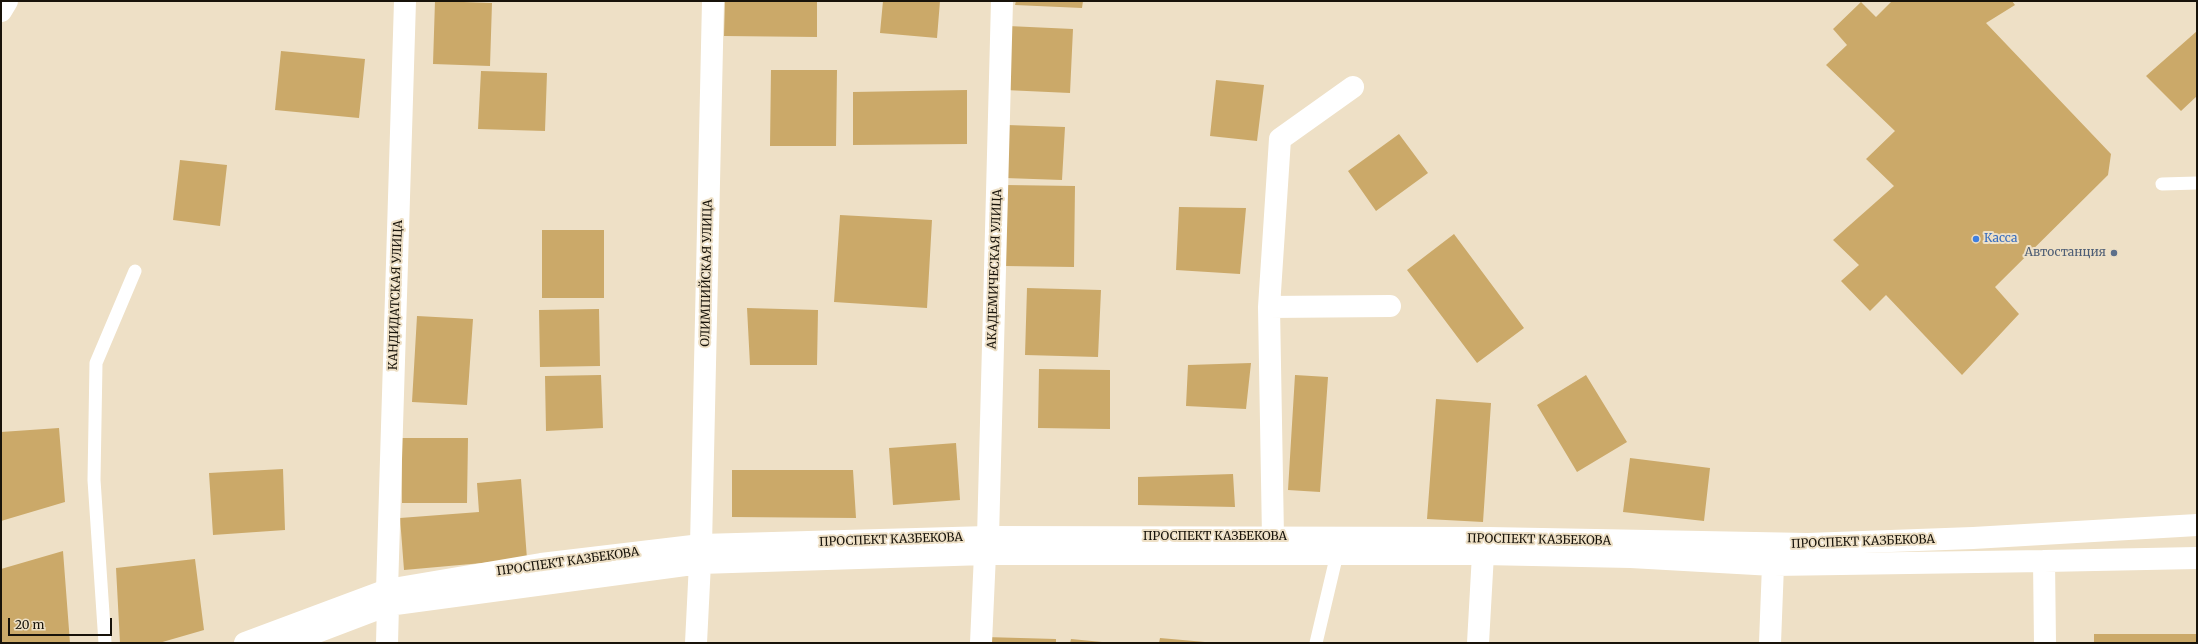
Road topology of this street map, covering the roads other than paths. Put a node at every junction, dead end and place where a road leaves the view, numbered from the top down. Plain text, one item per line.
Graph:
1 (7, 1) edge
2 (405, 1) edge
3 (713, 1) edge
4 (1002, 1) edge
5 (1, 11) edge
6 (1353, 87) dead end
7 (2162, 184) dead end
8 (2197, 184) edge
9 (135, 271) dead end
10 (1390, 306) dead end
11 (1269, 307) junction
12 (2197, 525) edge
13 (1273, 537) junction
14 (986, 546) junction
15 (700, 554) junction
16 (1337, 554) junction
17 (1483, 554) junction
18 (2197, 558) edge
19 (2044, 561) junction
20 (1774, 565) junction
21 (388, 597) junction
22 (105, 643) edge
23 (245, 643) edge
24 (288, 643) edge
25 (387, 643) edge
26 (696, 643) edge
27 (981, 643) edge
28 (1316, 643) edge
29 (1478, 643) edge
30 (1770, 643) edge
31 (2045, 643) edge

1 - 5 main road
2 - 21 main road, КАНДИДАТСКАЯ УЛИЦА
3 - 15 main road, ОЛИМПИЙСКАЯ УЛИЦА
4 - 14 main road, АКАДЕМИЧЕСКАЯ УЛИЦА
6 - 11 main road
7 - 8 lane
9 - 22 lane
10 - 11 main road
11 - 13 main road
12 - 13 main road, ПРОСПЕКТ КАЗБЕКОВА
13 - 14 main road, ПРОСПЕКТ КАЗБЕКОВА
14 - 15 main road, ПРОСПЕКТ КАЗБЕКОВА
14 - 16 main road
14 - 27 main road, АКАДЕМИЧЕСКАЯ УЛИЦА
15 - 21 main road, ПРОСПЕКТ КАЗБЕКОВА
15 - 26 main road, ОЛИМПИЙСКАЯ УЛИЦА
16 - 17 main road
16 - 28 lane
17 - 20 main road
17 - 29 main road
18 - 19 main road
19 - 20 main road
19 - 31 main road
20 - 30 main road
21 - 23 main road, ПРОСПЕКТ КАЗБЕКОВА
21 - 24 main road
21 - 25 main road, КАНДИДАТСКАЯ УЛИЦА

